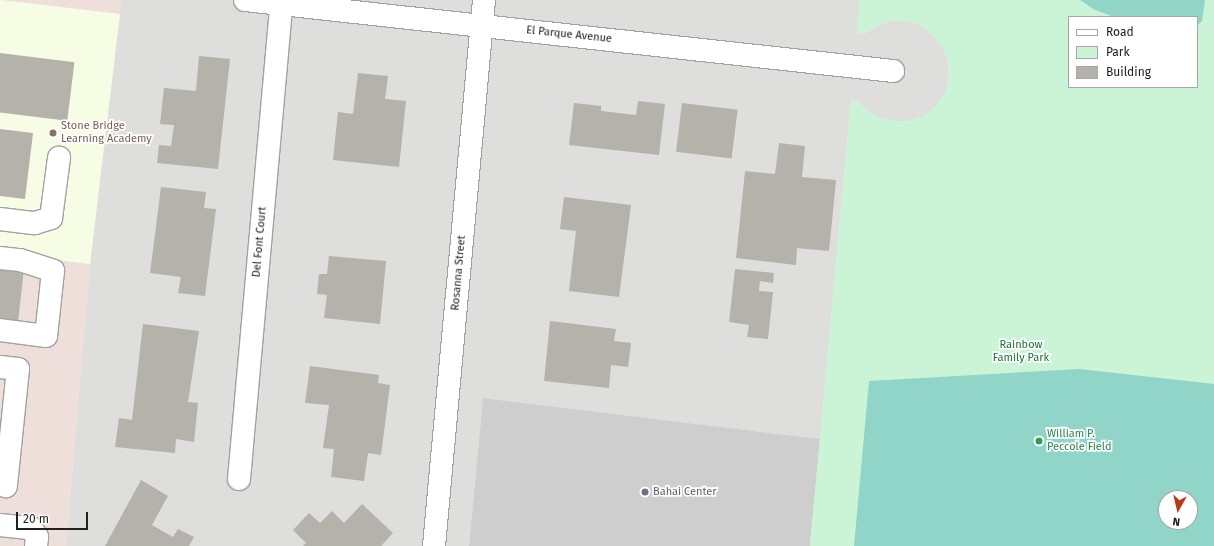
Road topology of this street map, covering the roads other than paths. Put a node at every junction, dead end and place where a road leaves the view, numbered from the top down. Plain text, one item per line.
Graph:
1 (245, 0) edge
2 (484, 0) edge
3 (281, 4) junction
4 (482, 26) junction
5 (893, 71) dead end
6 (59, 158) dead end
7 (0, 219) edge
8 (0, 258) edge
9 (0, 330) edge
10 (0, 367) edge
11 (239, 479) dead end
12 (6, 486) dead end
13 (0, 525) edge
14 (36, 546) edge
15 (434, 546) edge

1 - 3 street, El Parque Avenue
2 - 4 street, Rosanna Street
3 - 4 street, El Parque Avenue
3 - 11 street, Del Font Court
4 - 5 street, El Parque Avenue
4 - 15 street, Rosanna Street
6 - 7 street
8 - 9 street
10 - 12 street
13 - 14 street

